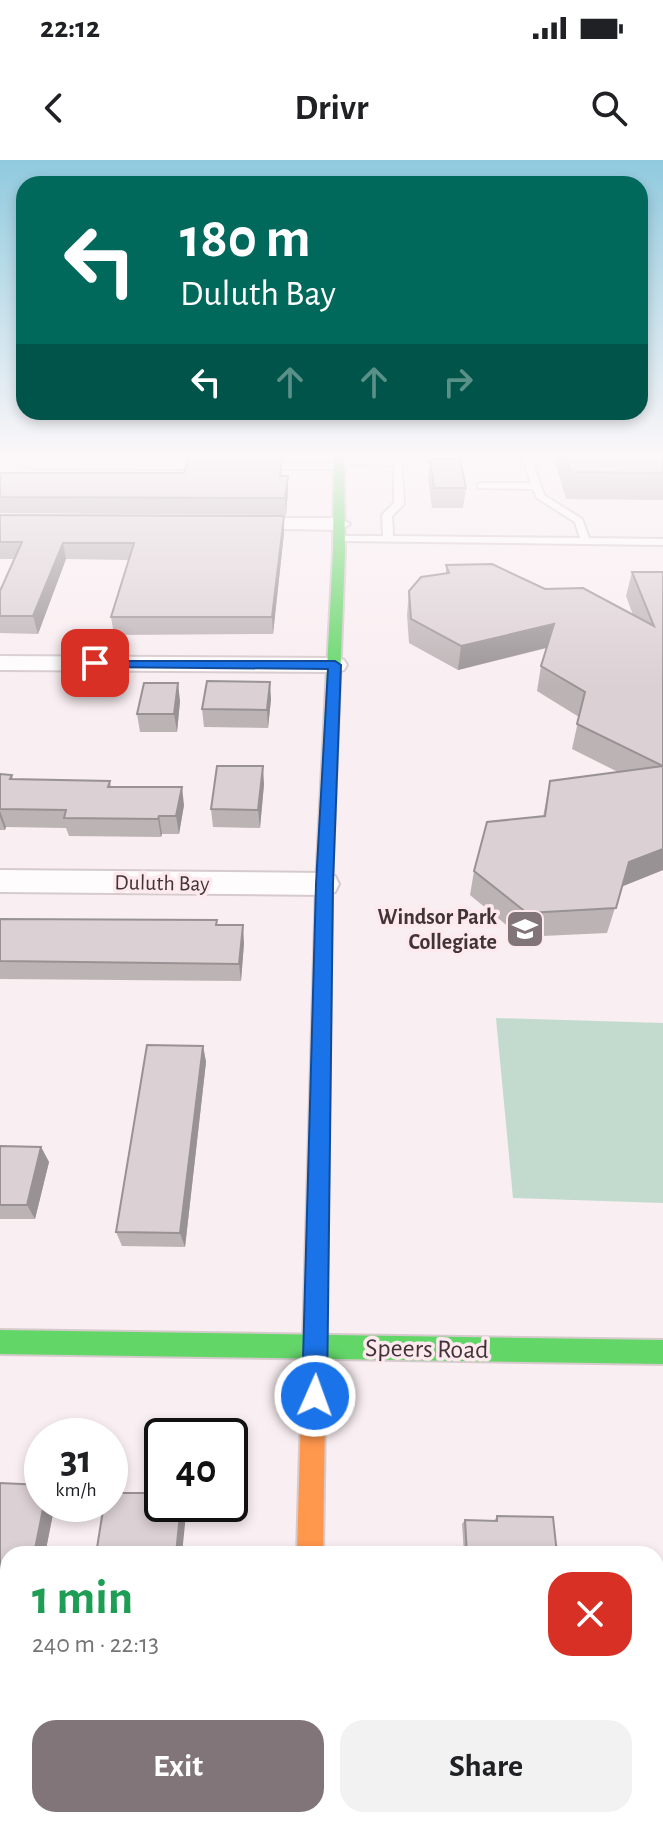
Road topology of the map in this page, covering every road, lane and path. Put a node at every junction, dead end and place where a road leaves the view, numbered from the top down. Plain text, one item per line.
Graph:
1 (336, 531) edge
2 (340, 531) junction
3 (388, 531) edge
4 (582, 531) edge
5 (388, 539) junction
6 (585, 540) junction
7 (663, 542) edge
8 (0, 663) edge
9 (335, 665) junction
10 (0, 881) edge
11 (324, 884) junction
12 (0, 1342) edge
13 (316, 1346) junction
14 (663, 1352) edge
15 (310, 1546) edge

1 - 2 street
2 - 5 lane
2 - 9 street
3 - 5 lane
4 - 6 lane
5 - 6 lane
6 - 7 lane
8 - 9 street
9 - 11 street
10 - 11 street, Duluth Bay
11 - 13 street
12 - 13 street, Speers Road
13 - 14 street, Speers Road
13 - 15 street

